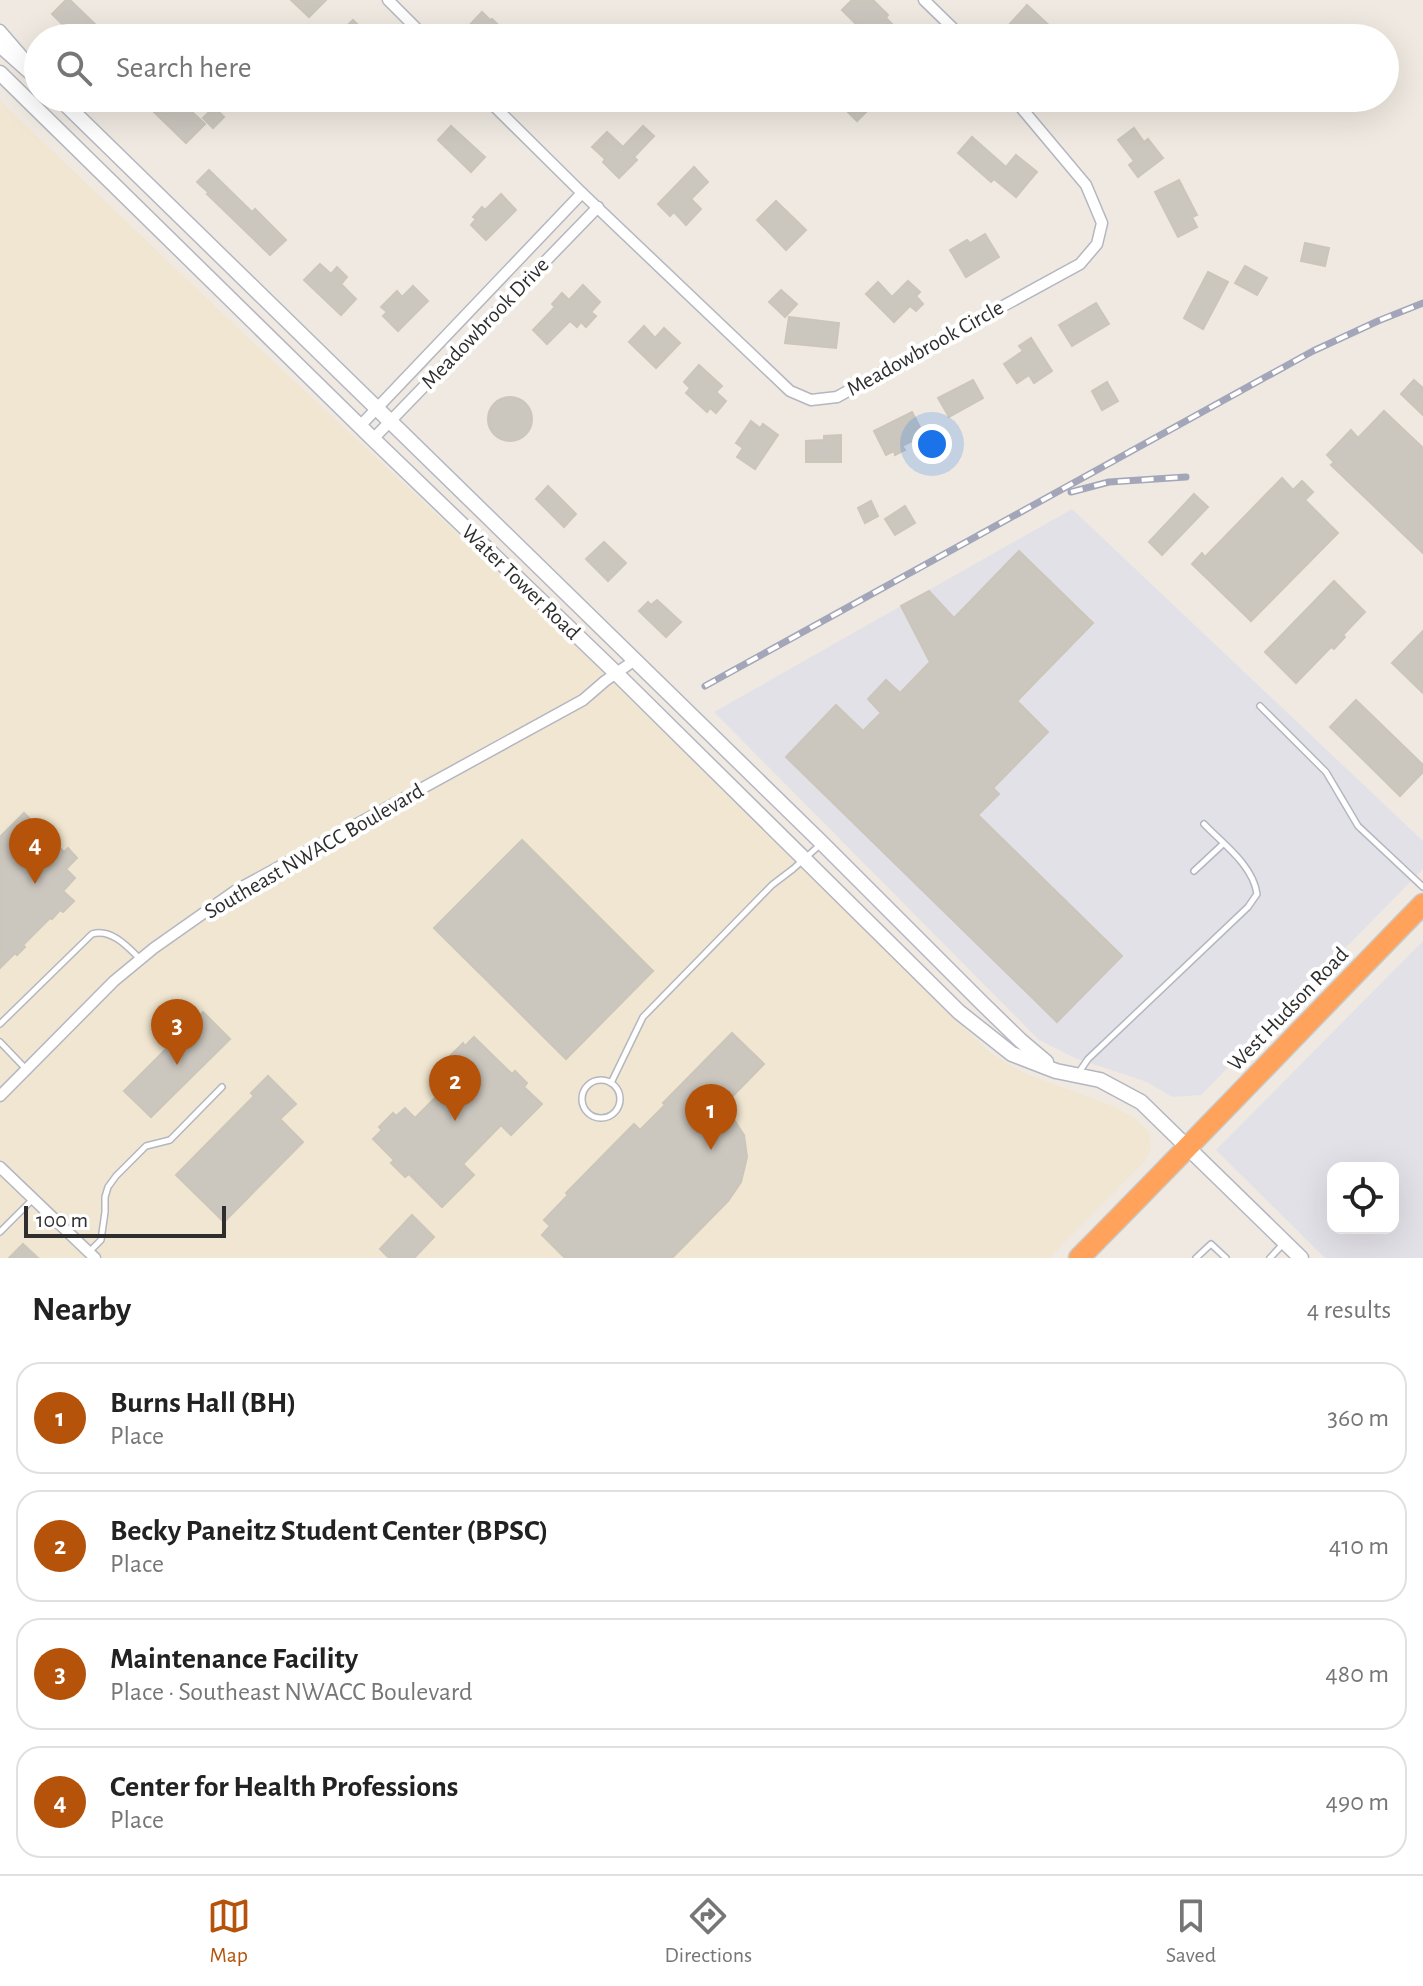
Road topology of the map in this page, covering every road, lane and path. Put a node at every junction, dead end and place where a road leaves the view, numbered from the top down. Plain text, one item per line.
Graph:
1 (388, 0) edge
2 (924, 0) edge
3 (412, 24) edge
4 (949, 24) edge
5 (0, 30) edge
6 (0, 45) edge
7 (24, 58) edge
8 (24, 65) edge
9 (0, 73) edge
10 (24, 97) edge
11 (40, 112) edge
12 (73, 112) edge
13 (500, 112) edge
14 (1025, 112) edge
15 (582, 193) junction
16 (598, 207) junction
17 (377, 407) junction
18 (391, 421) junction
19 (360, 426) junction
20 (373, 439) junction
21 (635, 660) junction
22 (617, 674) junction
23 (1260, 706) dead end
24 (1204, 824) dead end
25 (822, 843) junction
26 (1223, 844) junction
27 (804, 859) junction
28 (1194, 871) dead end
29 (1423, 887) edge
30 (1423, 904) edge
31 (140, 959) junction
32 (0, 1024) edge
33 (0, 1042) edge
34 (26, 1069) junction
35 (1056, 1071) junction
36 (1076, 1075) junction
37 (611, 1083) junction
38 (222, 1087) dead end
39 (0, 1096) edge
40 (1189, 1148) junction
41 (0, 1167) edge
42 (33, 1198) junction
43 (0, 1232) edge
44 (1285, 1242) junction
45 (92, 1255) edge
46 (1079, 1258) edge
47 (1196, 1258) edge
48 (1226, 1258) edge
49 (1270, 1258) edge
50 (1301, 1258) edge

1 - 3 street
2 - 4 street
5 - 7 street
6 - 8 street
9 - 10 street, Water Tower Road
11 - 19 street, Water Tower Road
12 - 17 street, Water Tower Road
13 - 15 street, Meadowbrook Circle
14 - 16 street, Meadowbrook Circle
15 - 16 street, Meadowbrook Circle
15 - 17 street, Meadowbrook Drive
16 - 18 street, Meadowbrook Drive
17 - 18 street, Water Tower Road
17 - 19 street, Meadowbrook Drive
18 - 20 street, Meadowbrook Drive
18 - 21 street, Water Tower Road
19 - 20 street, Water Tower Road
20 - 22 street, Water Tower Road
21 - 22 street, Southeast NWACC Boulevard
21 - 25 street, Water Tower Road
22 - 27 street, Water Tower Road
22 - 31 street, Southeast NWACC Boulevard
23 - 29 lane
24 - 26 lane
25 - 27 lane
25 - 35 street, Water Tower Road
26 - 28 lane
26 - 36 lane
27 - 35 street, Water Tower Road
27 - 37 lane
30 - 40 highway, West Hudson Road
31 - 32 lane
31 - 34 street, Southeast NWACC Boulevard
33 - 34 lane
34 - 39 street, Southeast NWACC Boulevard
35 - 36 street, Water Tower Road
36 - 40 street, Water Tower Road
37 - 37 lane
38 - 45 lane
40 - 44 street, Water Tower Road
40 - 46 highway, West Hudson Road
41 - 42 street
42 - 43 lane
42 - 45 street
44 - 49 lane
44 - 50 street, Water Tower Road
47 - 48 lane

